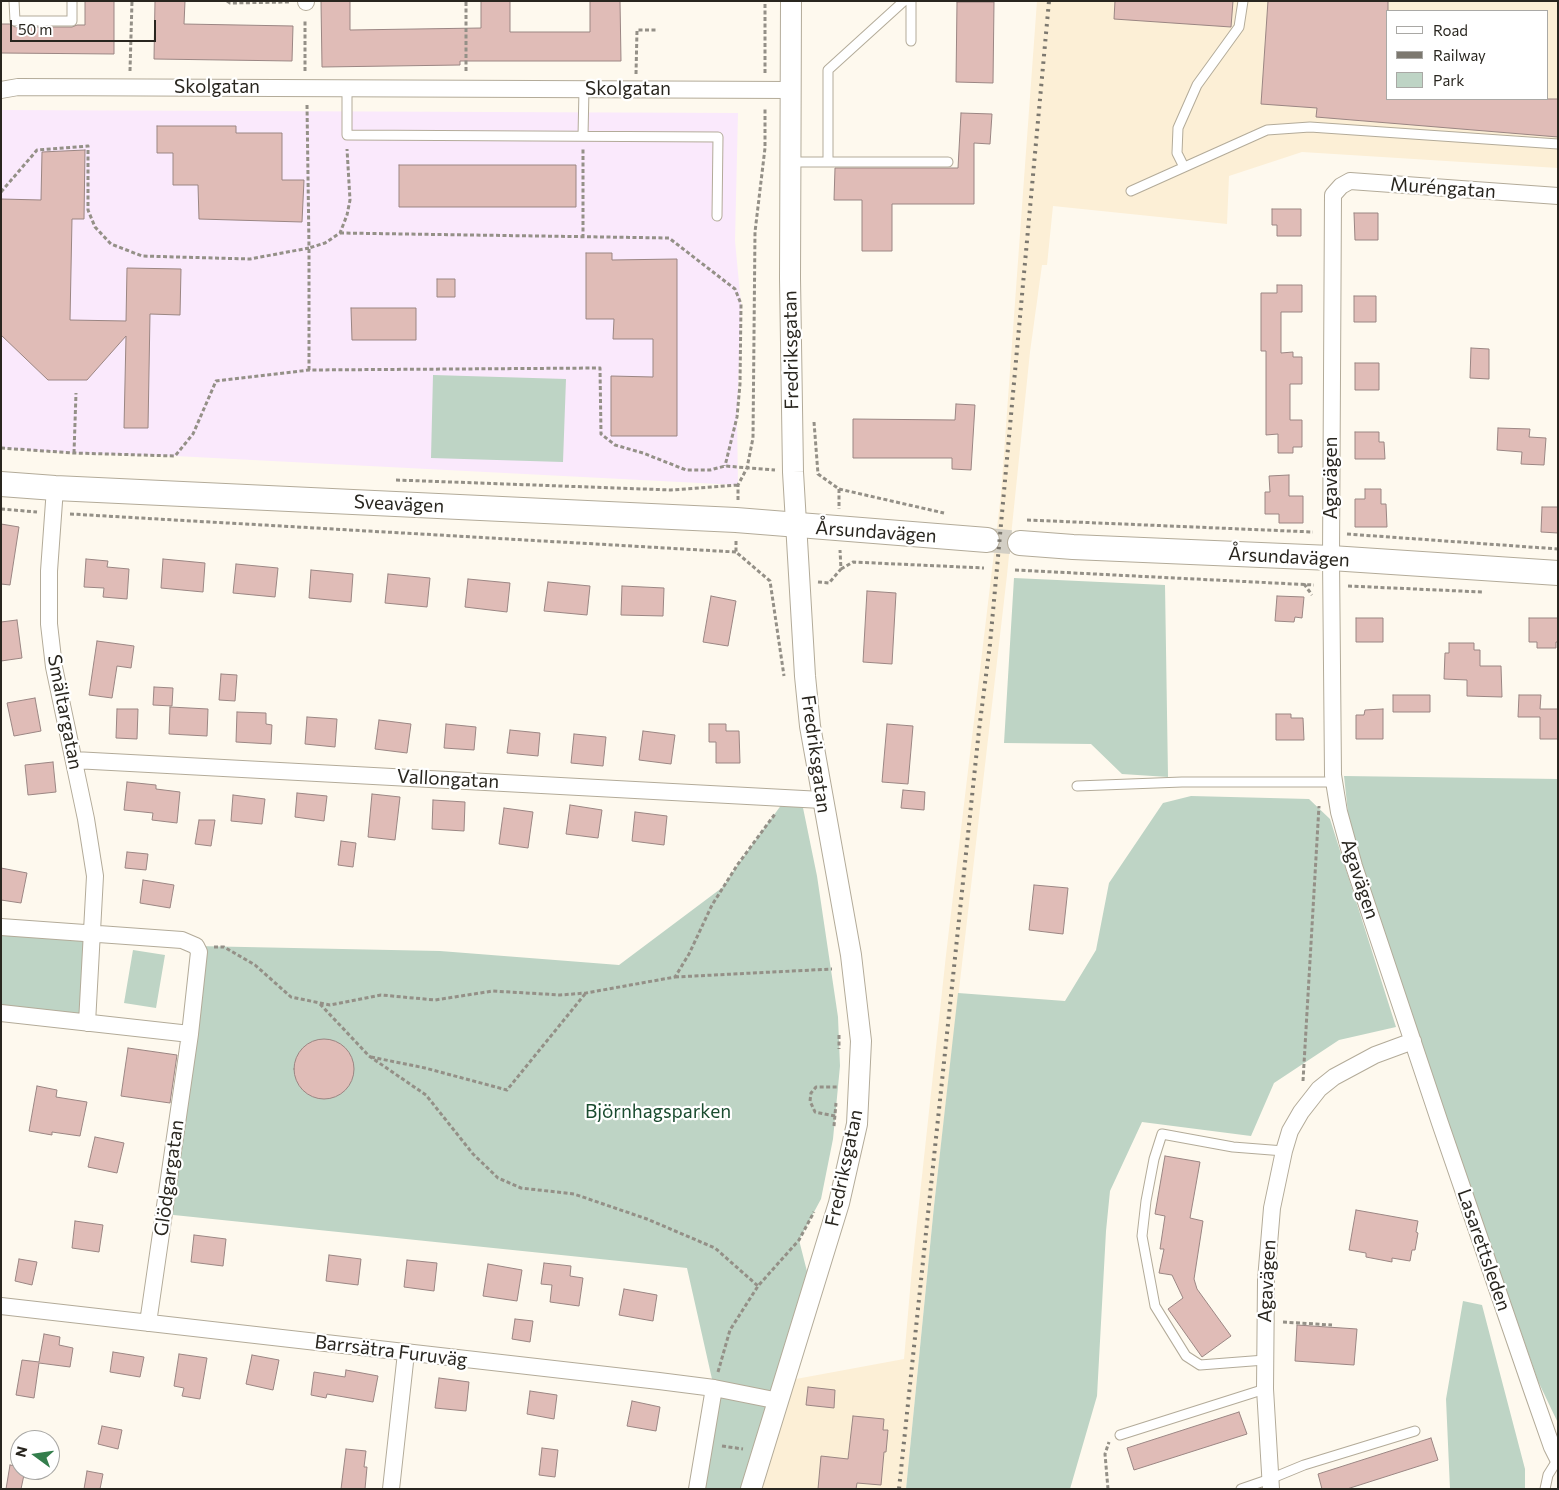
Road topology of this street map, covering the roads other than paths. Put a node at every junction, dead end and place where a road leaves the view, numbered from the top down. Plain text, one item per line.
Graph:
1 (14, 1) edge
2 (72, 1) edge
3 (791, 1) edge
4 (904, 1) edge
5 (911, 1) edge
6 (1243, 1) edge
7 (911, 41) dead end
8 (347, 87) junction
9 (584, 89) junction
10 (1, 90) edge
11 (791, 90) junction
12 (583, 136) junction
13 (1558, 144) edge
14 (791, 162) junction
15 (828, 162) junction
16 (948, 162) dead end
17 (1184, 167) junction
18 (1131, 191) dead end
19 (1332, 195) joint
20 (1558, 196) edge
21 (717, 216) dead end
22 (1, 484) edge
23 (55, 488) junction
24 (796, 525) junction
25 (1022, 531) tunnel mouth
26 (987, 540) tunnel mouth
27 (1331, 558) junction
28 (1558, 573) edge
29 (74, 760) junction
30 (1327, 782) junction
31 (1077, 786) dead end
32 (822, 800) junction
33 (1, 927) edge
34 (93, 934) junction
35 (1, 1013) edge
36 (87, 1023) junction
37 (190, 1034) junction
38 (1413, 1041) junction
39 (1284, 1151) junction
40 (1, 1306) edge
41 (148, 1323) junction
42 (406, 1354) junction
43 (1265, 1360) junction
44 (714, 1388) junction
45 (1265, 1389) junction
46 (779, 1401) junction
47 (1415, 1431) dead end
48 (1120, 1435) road end
49 (1558, 1459) edge
50 (1271, 1484) edge
51 (391, 1489) edge
52 (697, 1489) edge
53 (751, 1489) edge
54 (1241, 1489) edge
55 (1545, 1489) edge

1 - 2 lane
3 - 11 street, Fredriksgatan
4 - 15 lane
5 - 7 lane
6 - 17 lane
8 - 9 street, Skolgatan
8 - 10 street, Skolgatan
8 - 12 lane
9 - 11 street, Skolgatan
9 - 12 lane
11 - 14 street, Fredriksgatan
12 - 21 lane
13 - 17 lane
14 - 15 lane
14 - 24 street, Fredriksgatan
15 - 16 lane
17 - 18 lane
19 - 20 street, Muréngatan
19 - 27 street, Agavägen
22 - 23 main road, Sveavägen
23 - 24 main road, Sveavägen
23 - 29 street, Smältargatan
24 - 26 main road, Årsundavägen
24 - 32 street, Fredriksgatan
25 - 27 main road, Årsundavägen
27 - 28 main road, Årsundavägen
27 - 30 street, Agavägen
29 - 32 street, Vallongatan
29 - 34 street, Smältargatan
30 - 31 lane
30 - 38 street, Agavägen
32 - 46 street, Fredriksgatan
33 - 34 street
34 - 36 street, Smältargatan
34 - 37 street, Glödgargatan
35 - 36 street
36 - 37 street
37 - 41 street, Glödgargatan
38 - 39 street, Agavägen
38 - 49 street, Lasarettsleden
39 - 43 street, Agavägen
39 - 43 lane
40 - 41 street, Barrsätra Furuväg
41 - 42 street, Barrsätra Furuväg
42 - 44 street, Barrsätra Furuväg
42 - 51 street
43 - 45 street, Agavägen
44 - 46 street, Barrsätra Furuväg
44 - 52 street
45 - 48 lane
45 - 50 street, Agavägen
46 - 53 street, Fredriksgatan
47 - 50 lane
49 - 55 lane
50 - 54 lane

